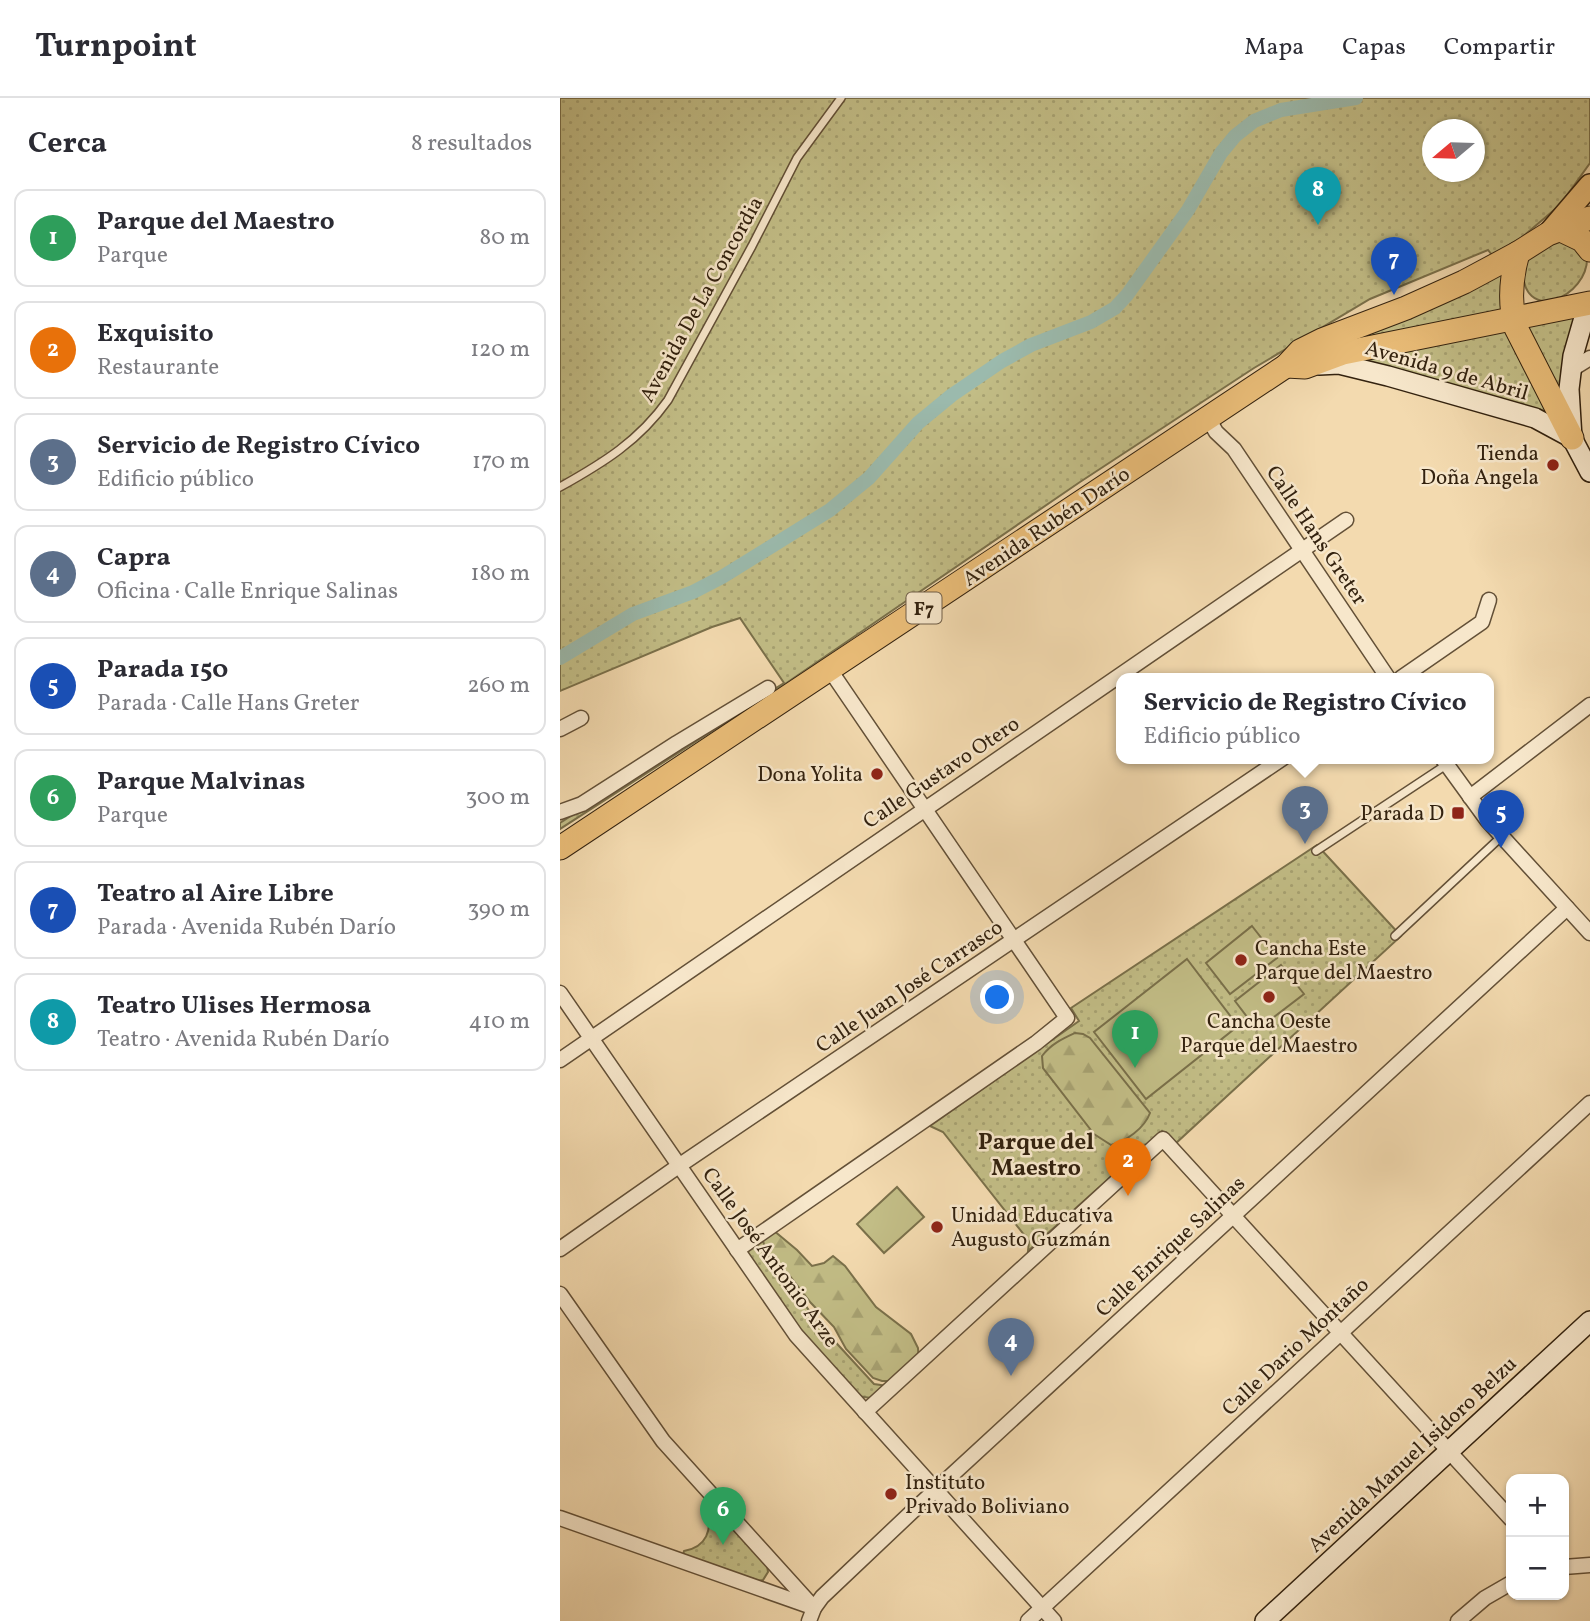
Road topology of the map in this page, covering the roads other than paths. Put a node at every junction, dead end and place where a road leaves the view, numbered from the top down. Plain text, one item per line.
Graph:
1 (841, 98) edge
2 (1590, 185) edge
3 (1590, 218) edge
4 (1555, 232) junction
5 (1590, 250) edge
6 (1518, 254) junction
7 (1589, 301) edge
8 (1513, 318) junction
9 (1590, 358) edge
10 (1296, 366) junction
11 (1569, 371) junction
12 (1208, 418) junction
13 (1572, 438) junction
14 (1590, 472) edge
15 (560, 487) edge
16 (1346, 520) dead end
17 (1303, 551) junction
18 (1489, 600) dead end
19 (830, 670) junction
20 (1124, 673) edge
21 (1385, 673) edge
22 (1408, 673) edge
23 (1116, 678) edge
24 (768, 688) dead end
25 (1590, 705) edge
26 (581, 718) dead end
27 (560, 729) edge
28 (1274, 764) edge
29 (1440, 764) edge
30 (1446, 764) edge
31 (1470, 797) junction
32 (926, 808) junction
33 (560, 813) edge
34 (1502, 836) junction
35 (560, 848) edge
36 (1316, 851) dead end
37 (1567, 908) junction
38 (1590, 933) edge
39 (1395, 936) dead end
40 (1013, 941) junction
41 (560, 993) edge
42 (591, 1037) junction
43 (560, 1060) edge
44 (1590, 1103) edge
45 (680, 1165) junction
46 (1233, 1216) junction
47 (560, 1249) edge
48 (737, 1250) junction
49 (560, 1294) edge
50 (1590, 1321) edge
51 (1340, 1333) junction
52 (865, 1412) junction
53 (1449, 1451) junction
54 (935, 1490) junction
55 (1506, 1514) edge
56 (560, 1518) edge
57 (772, 1561) junction
58 (1590, 1564) edge
59 (1569, 1566) edge
60 (1506, 1586) edge
61 (759, 1587) junction
62 (1042, 1608) junction
63 (812, 1614) edge
64 (1028, 1621) edge
65 (1054, 1621) edge
66 (1265, 1621) edge
67 (1458, 1621) edge

1 - 15 lane, Avenida De La Concordia
2 - 4 main road
3 - 4 highway
4 - 5 highway
4 - 6 highway, F7
6 - 8 highway
6 - 10 highway, Avenida Rubén Darío / F7
7 - 8 highway, F7
7 - 11 main road, F7
8 - 10 highway, Avenida Rubén Darío / F7
8 - 13 highway
9 - 11 street
10 - 12 highway, Avenida Rubén Darío / F7
10 - 13 main road, Avenida 9 de Abril / F7
11 - 13 main road, F7
12 - 17 street, Calle Hans Greter
12 - 19 highway, Avenida Rubén Darío / F7
13 - 14 main road, F7
16 - 17 street, Calle Gustavo Otero
17 - 20 street, Calle Gustavo Otero
17 - 21 street, Calle Hans Greter
18 - 22 street
19 - 32 street
19 - 35 highway, Avenida Rubén Darío / F7
23 - 32 street, Calle Gustavo Otero
24 - 33 street
25 - 31 street
26 - 27 street
28 - 40 street, Calle Juan José Carrasco
29 - 36 lane
30 - 31 street
31 - 34 street
32 - 40 street
32 - 42 street, Calle Gustavo Otero
34 - 37 street
34 - 39 lane
37 - 38 street
37 - 46 street, Calle Enrique Salinas
40 - 45 street, Calle Juan José Carrasco
40 - 48 street
41 - 42 street, Calle José Antonio Arze
42 - 43 street, Calle Gustavo Otero
42 - 45 street, Calle José Antonio Arze
44 - 51 street, Calle Dario Montaño
45 - 47 street, Calle Juan José Carrasco
45 - 48 street, Calle José Antonio Arze
46 - 51 street
46 - 52 street
46 - 54 street, Calle Enrique Salinas
48 - 52 street, Calle José Antonio Arze
49 - 57 street
50 - 53 main road, Avenida Manuel Isidoro Belzu
51 - 53 street
51 - 62 street, Calle Dario Montaño
52 - 54 street, Calle José Antonio Arze
53 - 55 street
53 - 66 main road, Avenida Manuel Isidoro Belzu
54 - 62 street, Calle José Antonio Arze
54 - 63 street, Calle Enrique Salinas
56 - 61 street
57 - 61 street
57 - 63 street
58 - 59 street
60 - 67 street
61 - 63 street
62 - 64 street, Calle Dario Montaño
62 - 65 street, Calle José Antonio Arze

